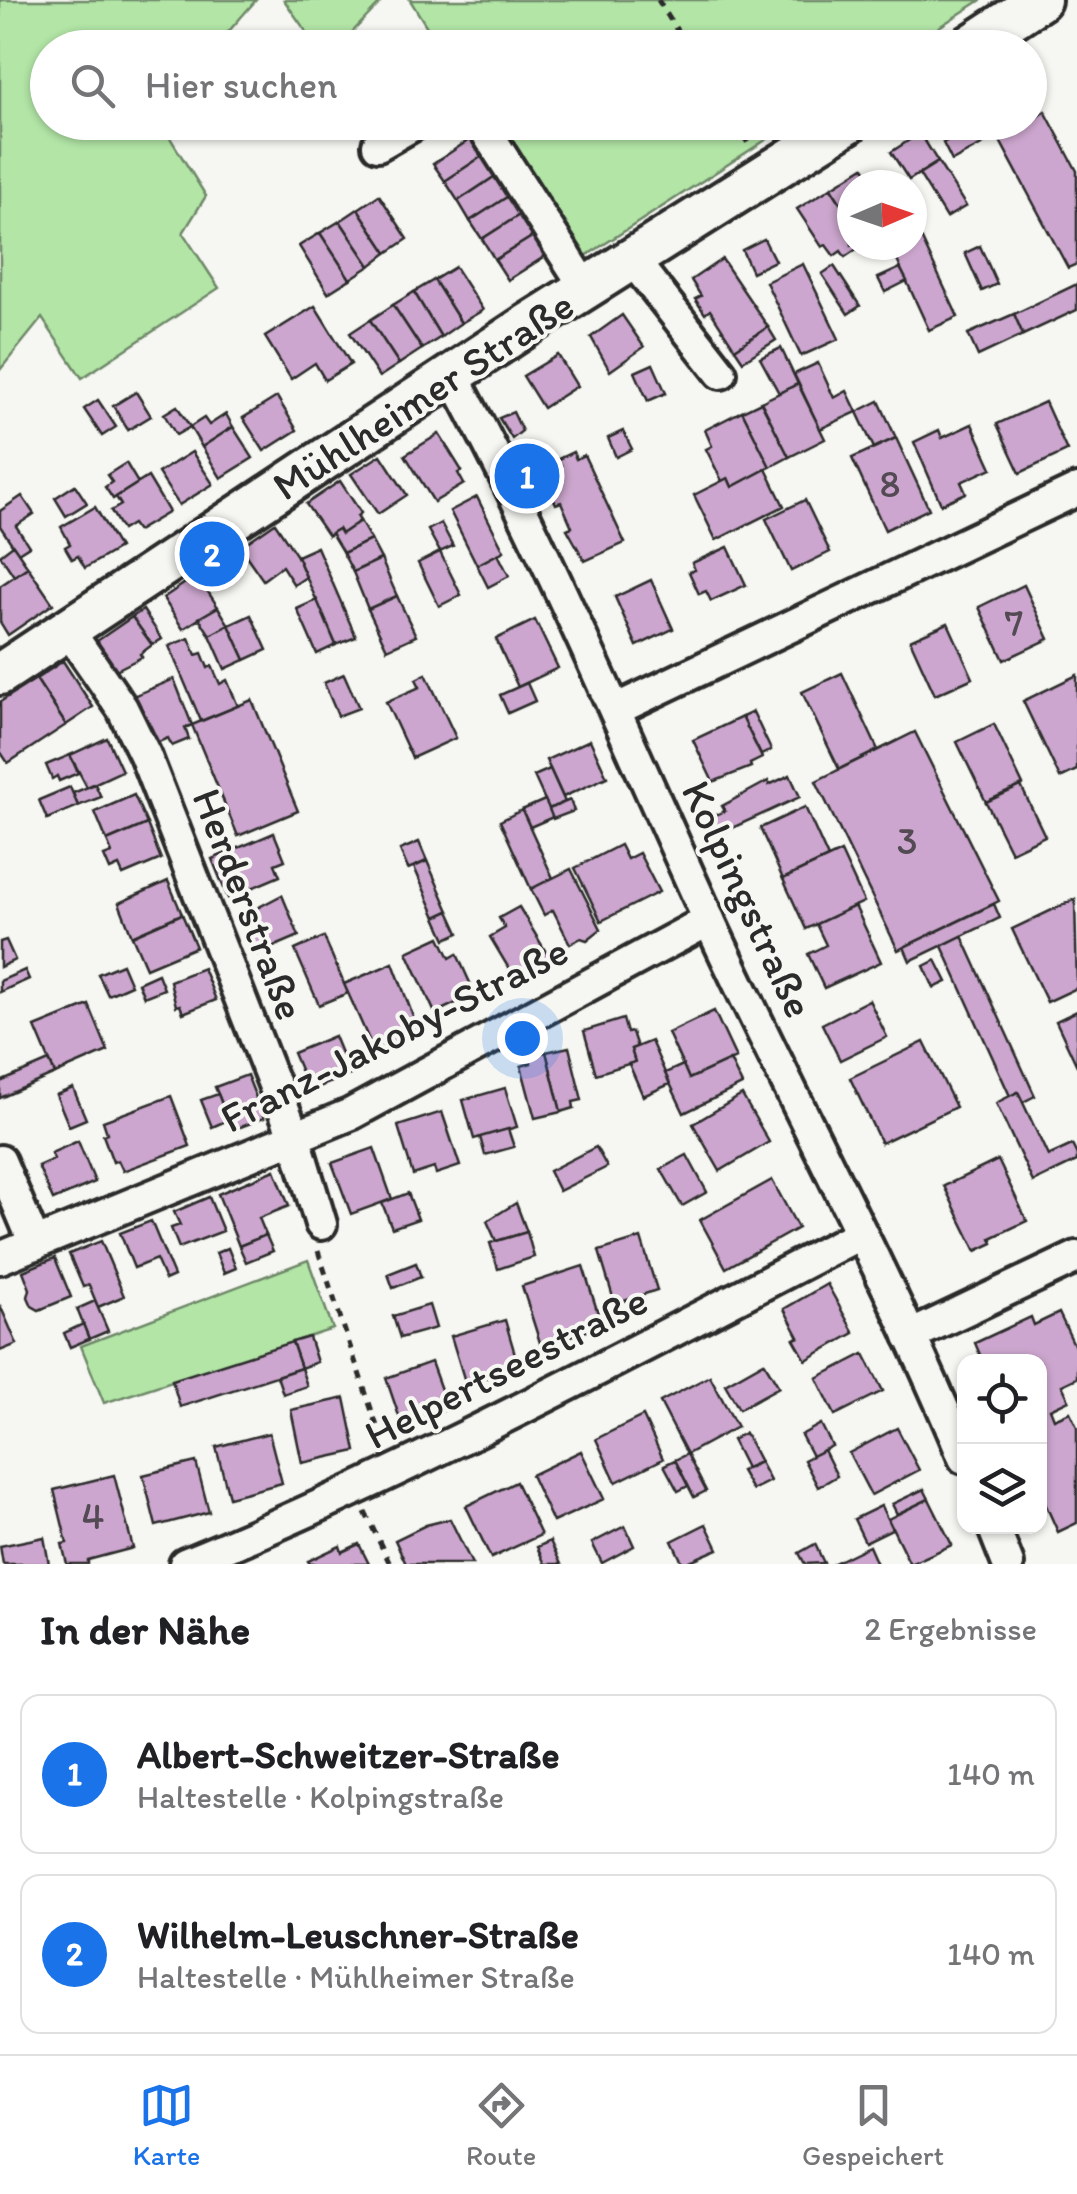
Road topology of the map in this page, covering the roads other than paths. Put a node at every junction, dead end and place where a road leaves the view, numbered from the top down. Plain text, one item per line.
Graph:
1 (1040, 0) edge
2 (994, 30) edge
3 (387, 140) edge
4 (491, 140) edge
5 (820, 140) edge
6 (378, 145) dead end
7 (632, 259) junction
8 (586, 288) junction
9 (721, 373) dead end
10 (453, 376) junction
11 (1077, 490) edge
12 (68, 630) junction
13 (0, 674) edge
14 (615, 710) junction
15 (709, 920) junction
16 (295, 1138) junction
17 (0, 1160) edge
18 (320, 1224) road end
19 (860, 1234) junction
20 (34, 1244) junction
21 (1077, 1257) edge
22 (0, 1258) edge
23 (910, 1336) junction
24 (958, 1444) edge
25 (996, 1534) edge
26 (1006, 1563) edge
27 (184, 1564) edge

1 - 2 main road
3 - 6 street
4 - 8 street
5 - 7 main road, Mühlheimer Straße
7 - 8 main road, Mühlheimer Straße
7 - 9 street
8 - 10 main road, Mühlheimer Straße
10 - 12 main road, Mühlheimer Straße
10 - 14 street, Kolpingstraße
11 - 14 street
12 - 13 main road, Mühlheimer Straße
12 - 16 street, Herderstraße
14 - 15 street, Kolpingstraße
15 - 16 street, Franz-Jakoby-Straße
15 - 19 street, Kolpingstraße
16 - 18 street, Herderstraße
16 - 20 street, Franz-Jakoby-Straße
17 - 20 street
19 - 23 street, Kolpingstraße
19 - 27 street, Helpertseestraße
20 - 22 street, Franz-Jakoby-Straße
21 - 23 street
23 - 24 street, Kolpingstraße
25 - 26 street

